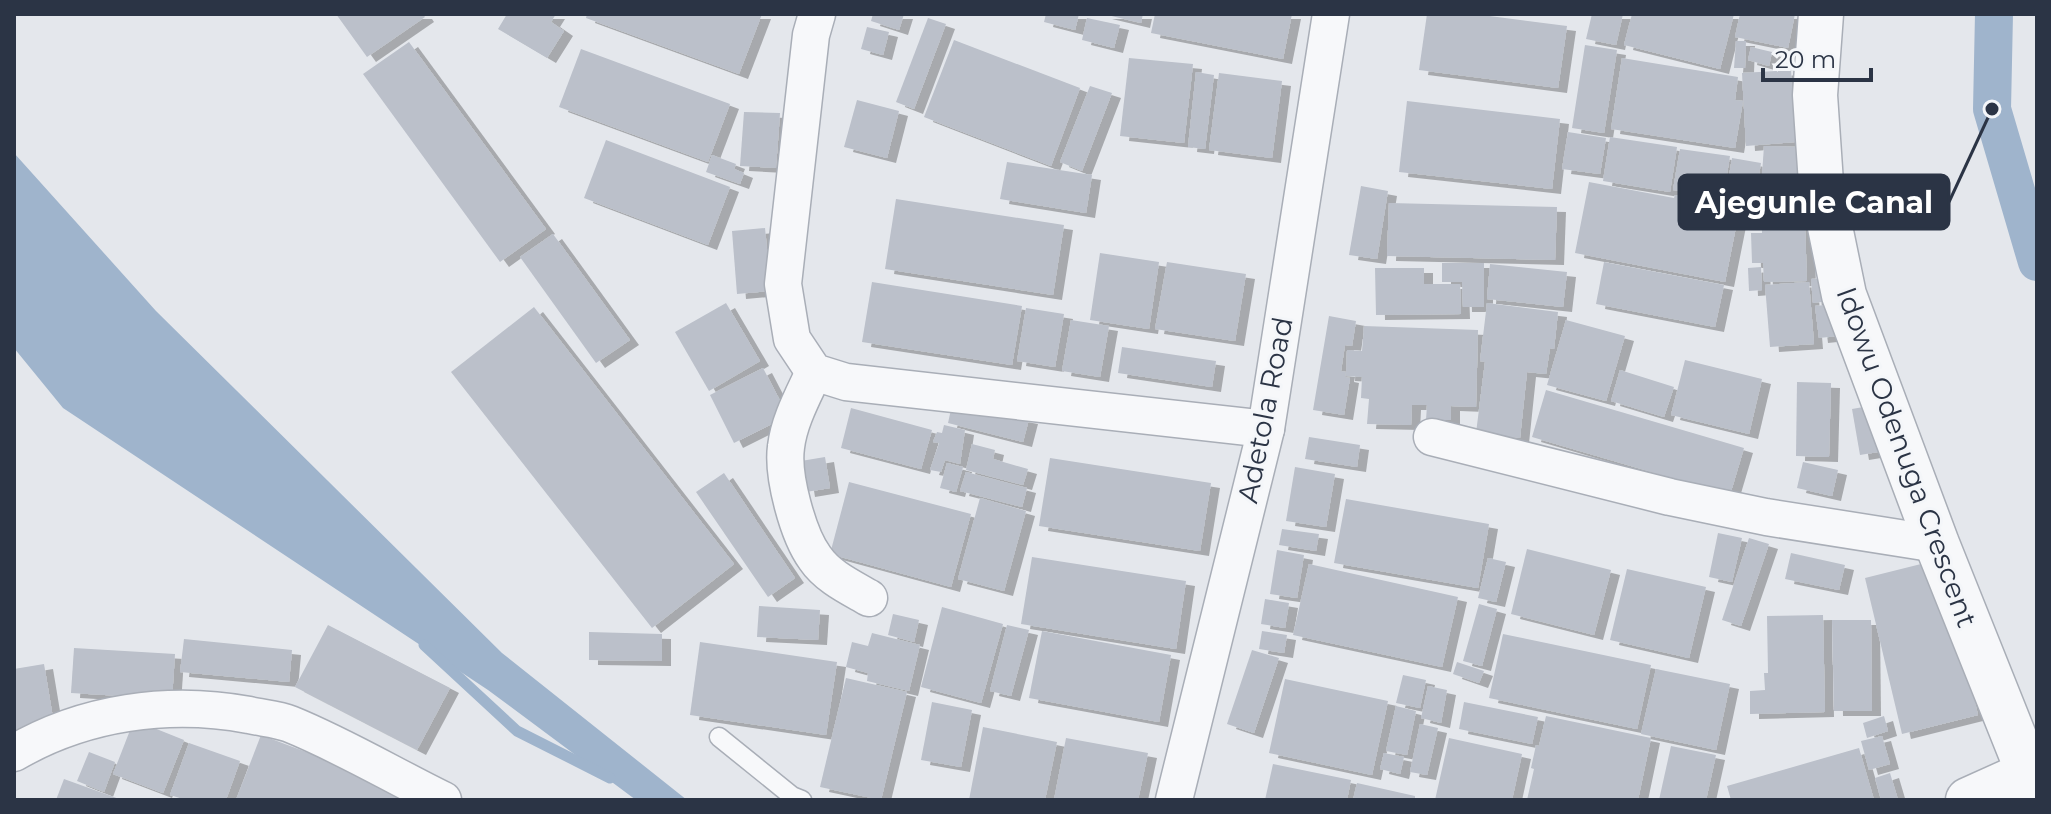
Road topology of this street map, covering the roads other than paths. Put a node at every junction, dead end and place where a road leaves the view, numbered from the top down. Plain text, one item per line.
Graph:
1 (817, 14) edge
2 (1331, 14) edge
3 (1821, 14) edge
4 (814, 372) junction
5 (1266, 429) junction
6 (1432, 437) dead end
7 (1937, 544) junction
8 (869, 598) dead end
9 (719, 737) dead end
10 (14, 753) edge
11 (2032, 784) edge
12 (443, 800) edge
13 (802, 800) edge
14 (1174, 800) edge
15 (1968, 800) edge

1 - 4 street
2 - 5 street, Adetola Road
3 - 7 street, Idowu Odenuga Crescent
4 - 5 street
4 - 8 street
5 - 14 street, Adetola Road
6 - 7 street
7 - 11 street, Idowu Odenuga Crescent
9 - 13 lane
10 - 12 street
11 - 15 street

